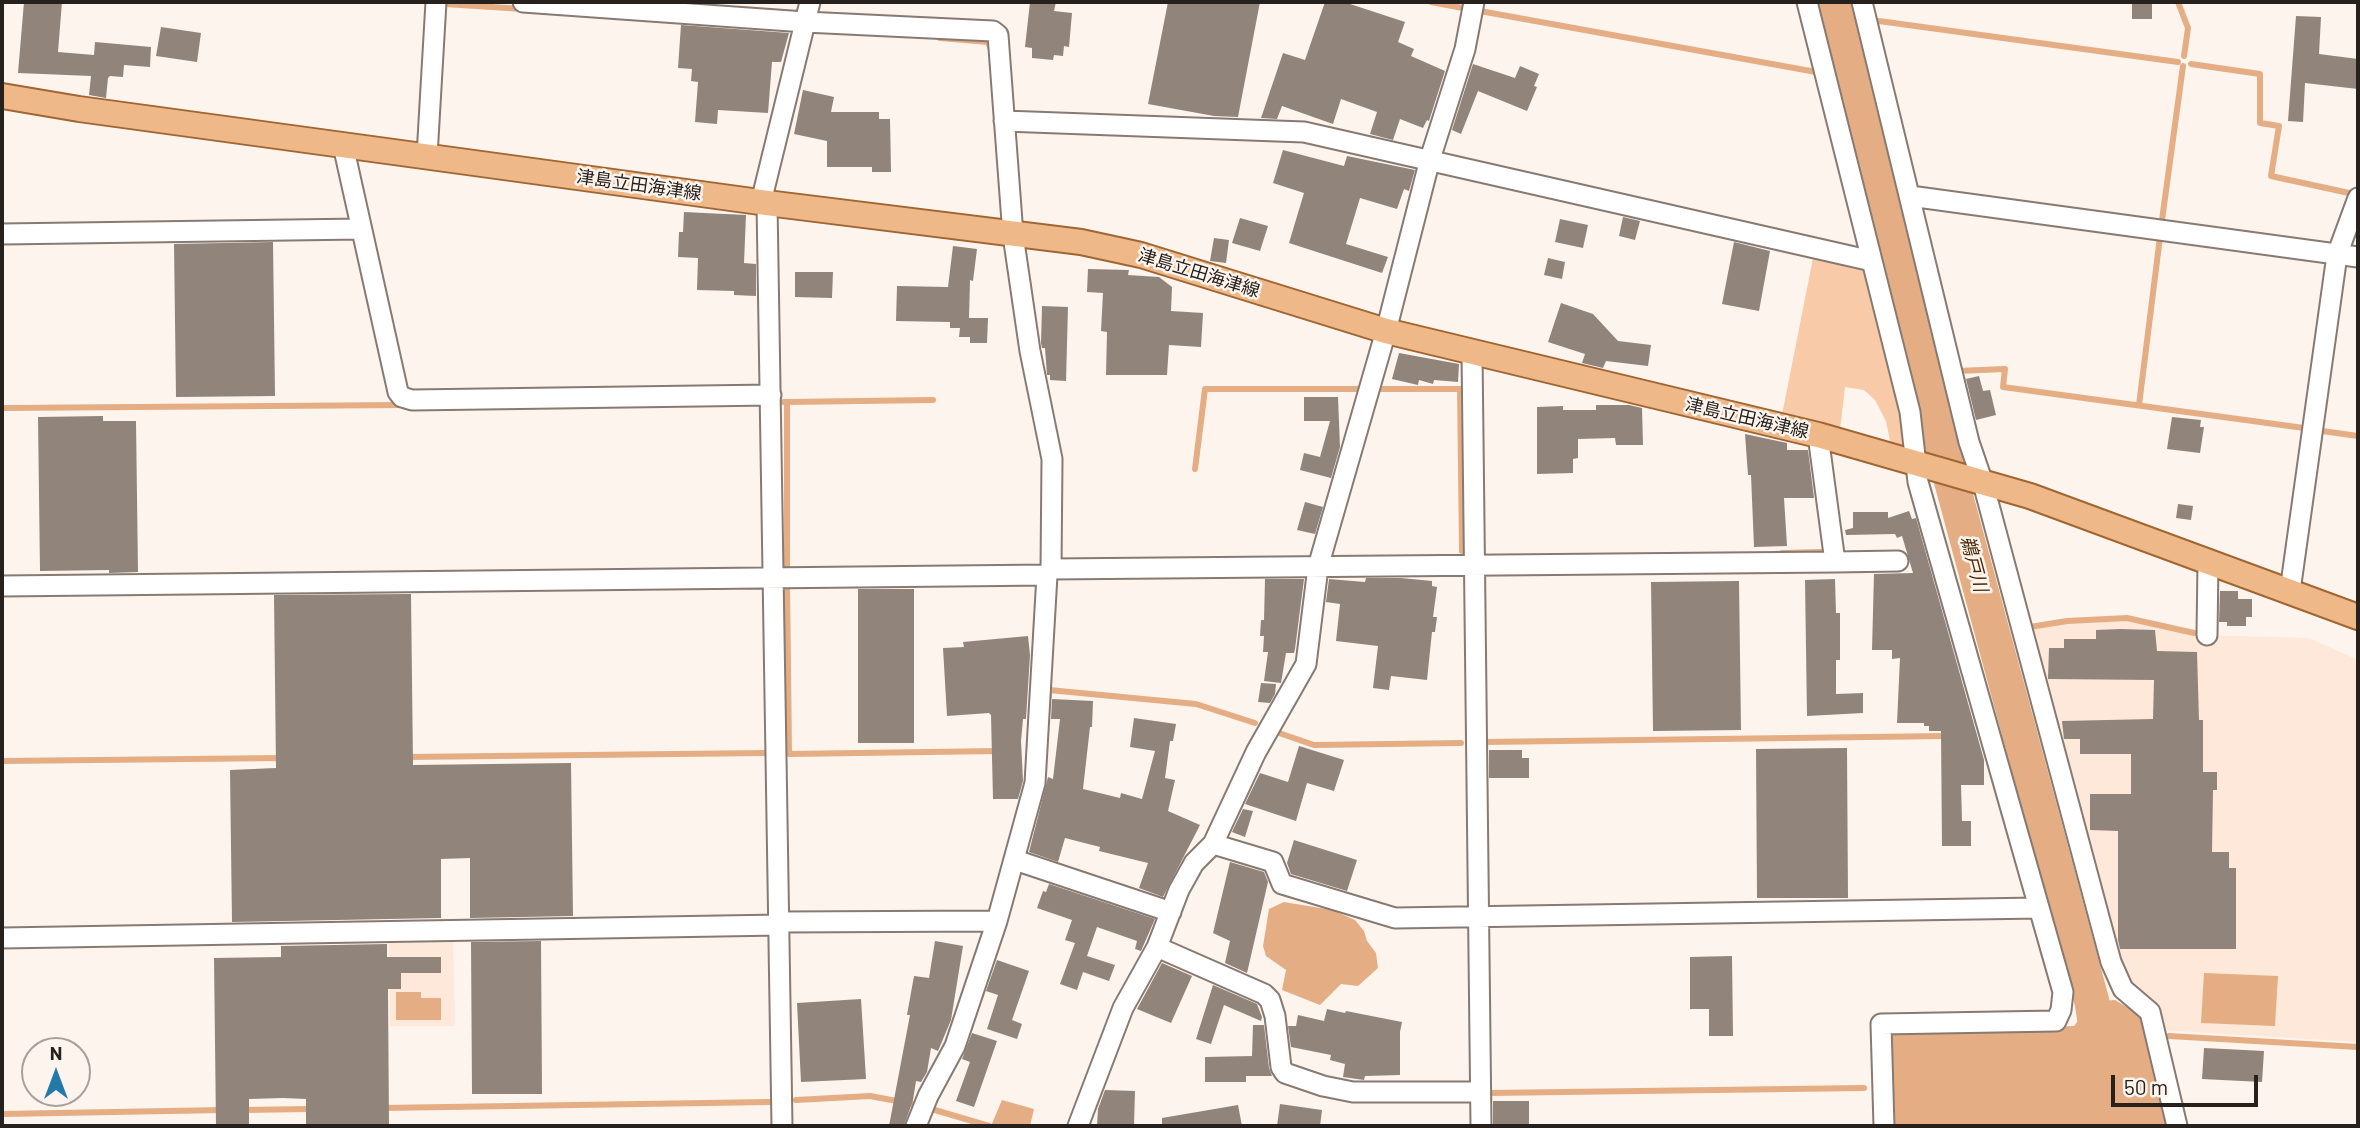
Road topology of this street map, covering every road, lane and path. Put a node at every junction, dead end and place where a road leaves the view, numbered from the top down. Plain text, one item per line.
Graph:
1 (436, 2) edge
2 (523, 2) edge
3 (810, 2) edge
4 (1474, 2) edge
5 (1807, 2) edge
6 (1862, 2) edge
7 (805, 22) junction
8 (2, 96) edge
9 (1004, 121) junction
10 (343, 145) junction
11 (427, 156) junction
12 (1430, 159) junction
13 (1910, 196) junction
14 (2358, 198) edge
15 (764, 202) junction
16 (361, 229) junction
17 (2, 234) edge
18 (1013, 235) junction
19 (2337, 254) junction
20 (2358, 257) edge
21 (1872, 261) junction
22 (1387, 331) junction
23 (1472, 352) junction
24 (771, 395) junction
25 (1818, 435) junction
26 (1918, 463) junction
27 (1983, 482) junction
28 (1898, 561) dead end
29 (1835, 562) junction
30 (2208, 562) junction
31 (1473, 565) junction
32 (1318, 567) junction
33 (1049, 572) junction
34 (775, 578) junction
35 (2, 586) edge
36 (2290, 591) junction
37 (2358, 617) edge
38 (2207, 635) dead end
39 (1213, 844) junction
40 (1015, 860) junction
41 (2039, 908) junction
42 (1171, 912) junction
43 (1478, 916) junction
44 (997, 921) junction
45 (780, 923) junction
46 (2, 938) edge
47 (1157, 947) junction
48 (1480, 1092) junction
49 (782, 1126) edge
50 (916, 1126) edge
51 (1078, 1126) edge
52 (1481, 1126) edge
53 (1884, 1126) edge
54 (2177, 1126) edge

1 - 11 street
2 - 7 street
3 - 7 street
4 - 12 street
5 - 21 street
6 - 13 street
7 - 9 street
7 - 15 street
8 - 10 main road, 津島立田海津線
9 - 12 street
9 - 18 street
10 - 11 main road, 津島立田海津線
10 - 16 street
11 - 15 main road, 津島立田海津線
12 - 21 street
12 - 22 street
13 - 19 street
13 - 27 street
14 - 19 street
15 - 18 main road, 津島立田海津線
15 - 24 street
16 - 17 street
16 - 24 street
18 - 22 main road, 津島立田海津線
18 - 33 street
19 - 20 street
19 - 36 street
21 - 26 street
22 - 23 main road, 津島立田海津線
22 - 32 street
23 - 25 main road, 津島立田海津線
23 - 31 street
24 - 34 street
25 - 26 main road, 津島立田海津線
25 - 29 street
26 - 27 main road, 津島立田海津線
26 - 41 street
27 - 30 main road, 津島立田海津線
27 - 54 street
28 - 29 street
29 - 31 street
30 - 36 main road, 津島立田海津線
30 - 38 street
31 - 32 street
31 - 43 street
32 - 33 street
32 - 39 street
33 - 34 street
33 - 40 street
34 - 35 street
34 - 45 street
36 - 37 main road, 津島立田海津線
39 - 42 street
39 - 43 street
40 - 42 street
40 - 44 street
41 - 43 street
41 - 53 street
42 - 47 street
43 - 48 street
44 - 45 street
44 - 50 street
45 - 46 street
45 - 49 street
47 - 48 street
47 - 51 street
48 - 52 street

